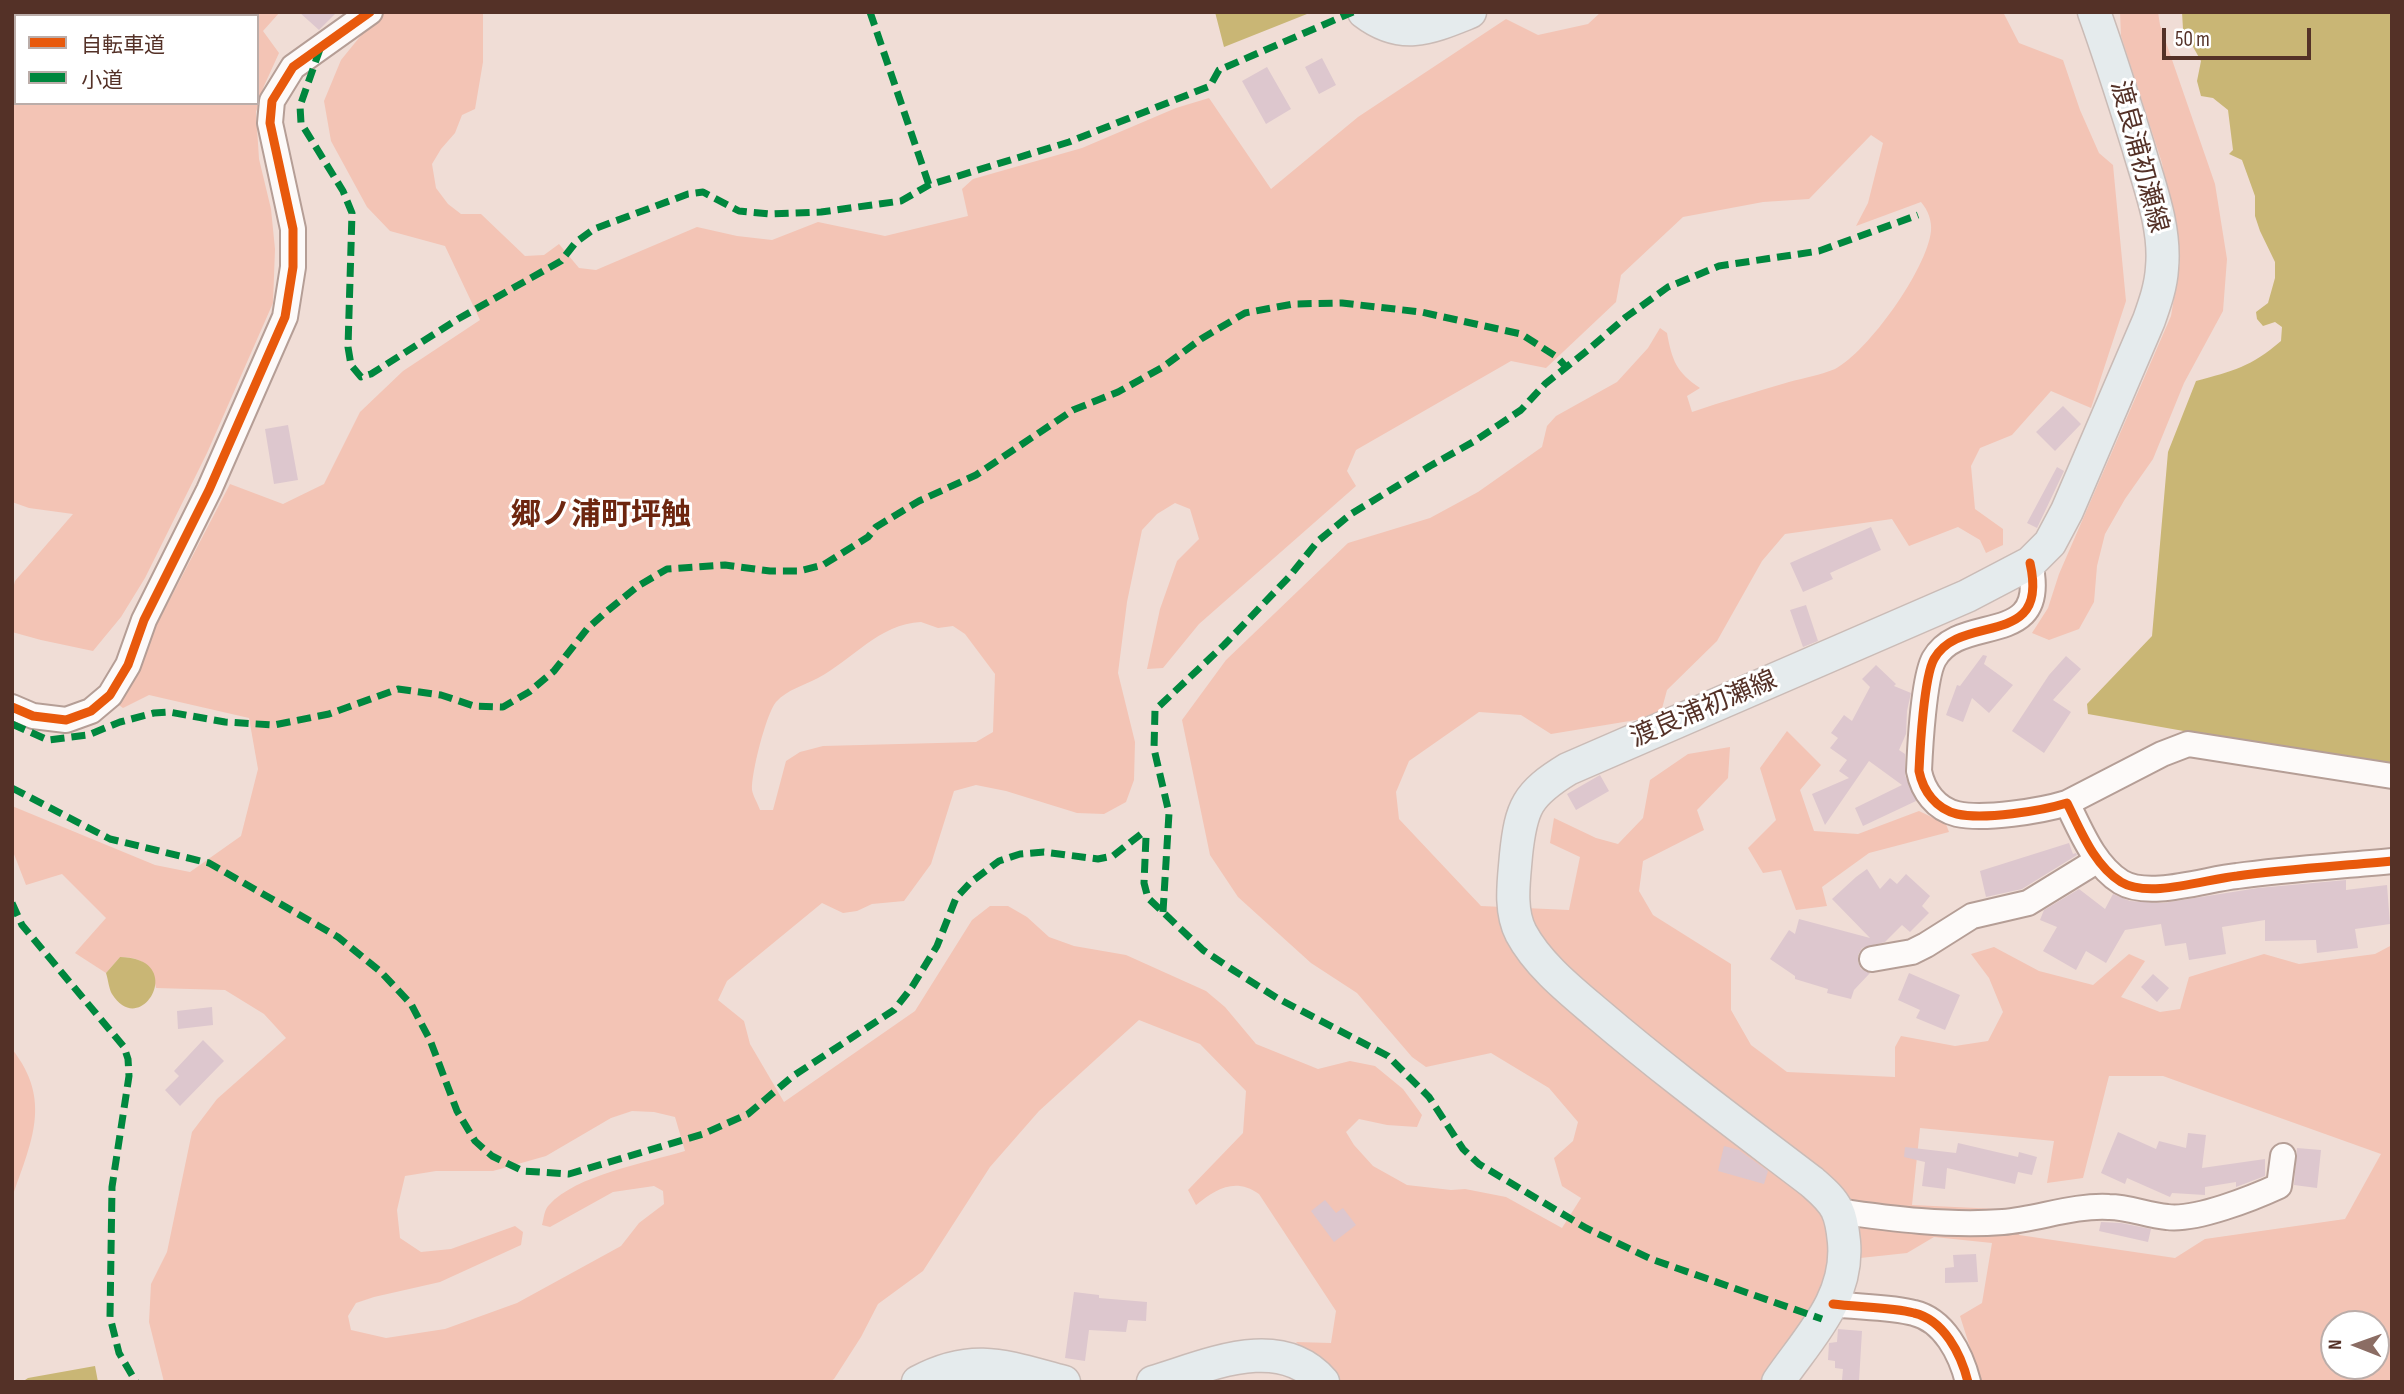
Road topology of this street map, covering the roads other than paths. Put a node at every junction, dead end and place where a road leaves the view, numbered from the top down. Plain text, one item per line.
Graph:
1 (370, 12) edge
2 (1364, 12) edge
3 (1470, 12) edge
4 (2094, 12) edge
5 (2030, 563) junction
6 (12, 707) edge
7 (2392, 776) edge
8 (2067, 803) junction
9 (2098, 860) junction
10 (2392, 861) edge
11 (1872, 959) dead end
12 (2283, 1156) dead end
13 (1838, 1211) junction
14 (1833, 1304) junction
15 (1320, 1380) edge
16 (918, 1382) edge
17 (1064, 1382) edge
18 (1153, 1382) edge
19 (1778, 1382) edge
20 (1968, 1382) edge

1 - 6 street
2 - 3 main road
4 - 5 main road, 渡良浦初瀬線
5 - 8 street
5 - 13 main road, 渡良浦初瀬線
7 - 8 street
8 - 9 street
9 - 10 street
9 - 11 street
12 - 13 street
13 - 14 main road
14 - 19 main road
14 - 20 street
15 - 18 main road
16 - 17 main road

